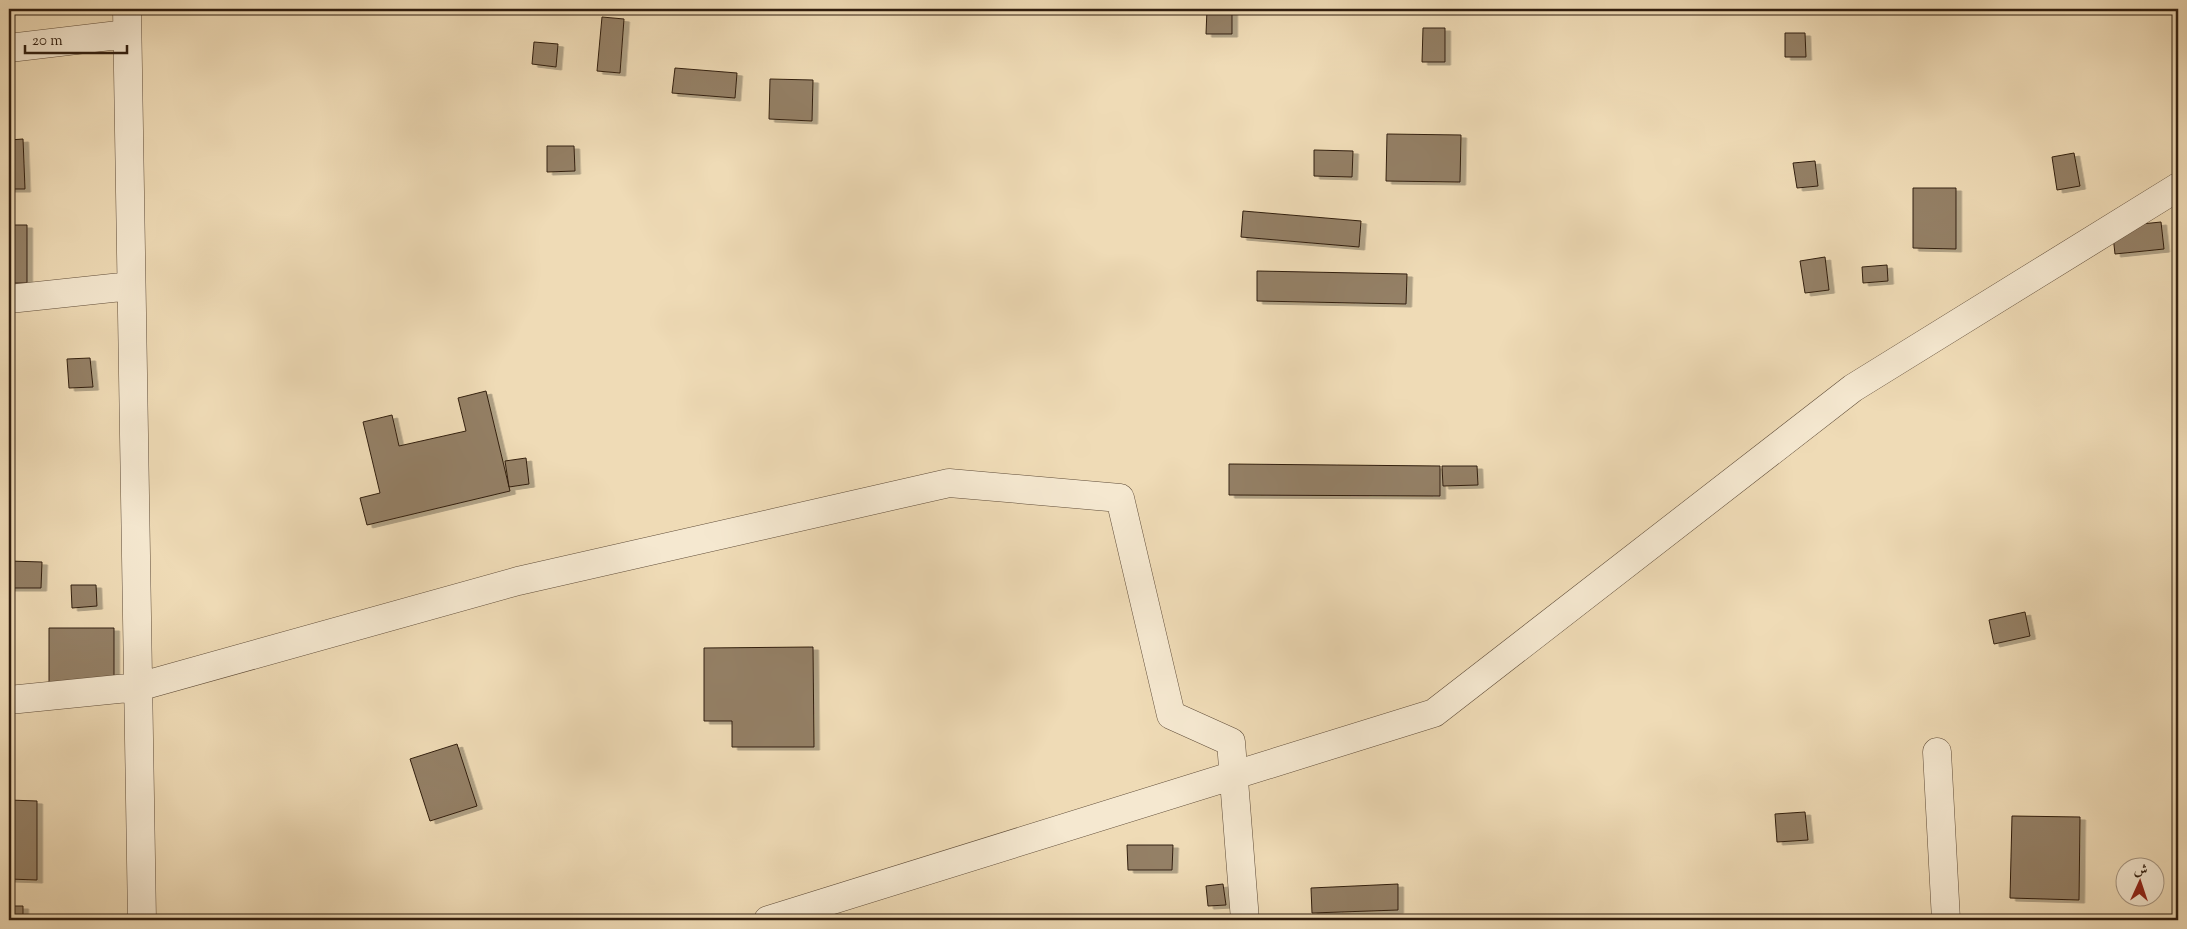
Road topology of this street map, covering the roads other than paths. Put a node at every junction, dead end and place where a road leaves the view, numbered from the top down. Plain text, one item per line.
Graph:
1 (127, 21) edge
2 (9, 48) edge
3 (2178, 187) edge
4 (131, 286) junction
5 (9, 299) edge
6 (138, 687) junction
7 (9, 700) edge
8 (1937, 752) dead end
9 (1232, 776) junction
10 (142, 920) edge
11 (768, 920) edge
12 (1245, 920) edge
13 (1946, 920) edge

1 - 2 street
1 - 4 street
3 - 9 street
4 - 5 street
4 - 6 street
6 - 7 street
6 - 9 street
6 - 10 street
8 - 13 street
9 - 11 street
9 - 12 street

